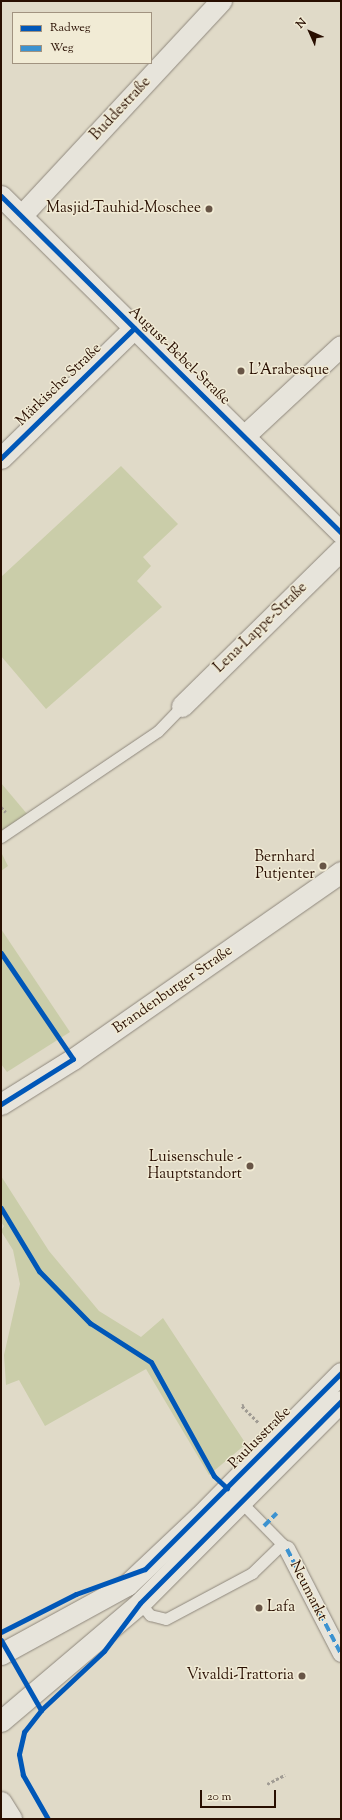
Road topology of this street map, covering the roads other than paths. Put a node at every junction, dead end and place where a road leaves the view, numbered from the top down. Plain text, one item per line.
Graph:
1 (221, 1) edge
2 (1, 196) edge
3 (21, 216) junction
4 (134, 328) junction
5 (341, 346) edge
6 (244, 436) junction
7 (1, 458) edge
8 (341, 533) edge
9 (341, 550) edge
10 (182, 706) joint
11 (1, 836) edge
12 (341, 872) edge
13 (1, 1104) edge
14 (341, 1373) edge
15 (341, 1401) edge
16 (234, 1495) junction
17 (284, 1547) junction
18 (127, 1585) junction
19 (140, 1603) junction
20 (1, 1654) edge
21 (341, 1654) edge
22 (1, 1721) edge
23 (1, 1803) edge
24 (11, 1819) edge

1 - 3 street, Buddestraße
2 - 3 street, August-Bebel-Straße
3 - 4 street, August-Bebel-Straße
4 - 6 street, August-Bebel-Straße
4 - 7 street, Märkische Straße
5 - 6 street
6 - 8 street, August-Bebel-Straße
9 - 10 street, Lena-Lappe-Straße
10 - 11 lane
12 - 13 street, Brandenburger Straße
14 - 16 street, Paulusstraße
15 - 16 street, Paulusstraße
16 - 17 lane
16 - 18 street, Paulusstraße
16 - 19 street, Paulusstraße
17 - 19 lane
17 - 21 street, Neumarkt
18 - 19 street
18 - 20 street, Paulusstraße
19 - 22 street, Paulusstraße
23 - 24 street

